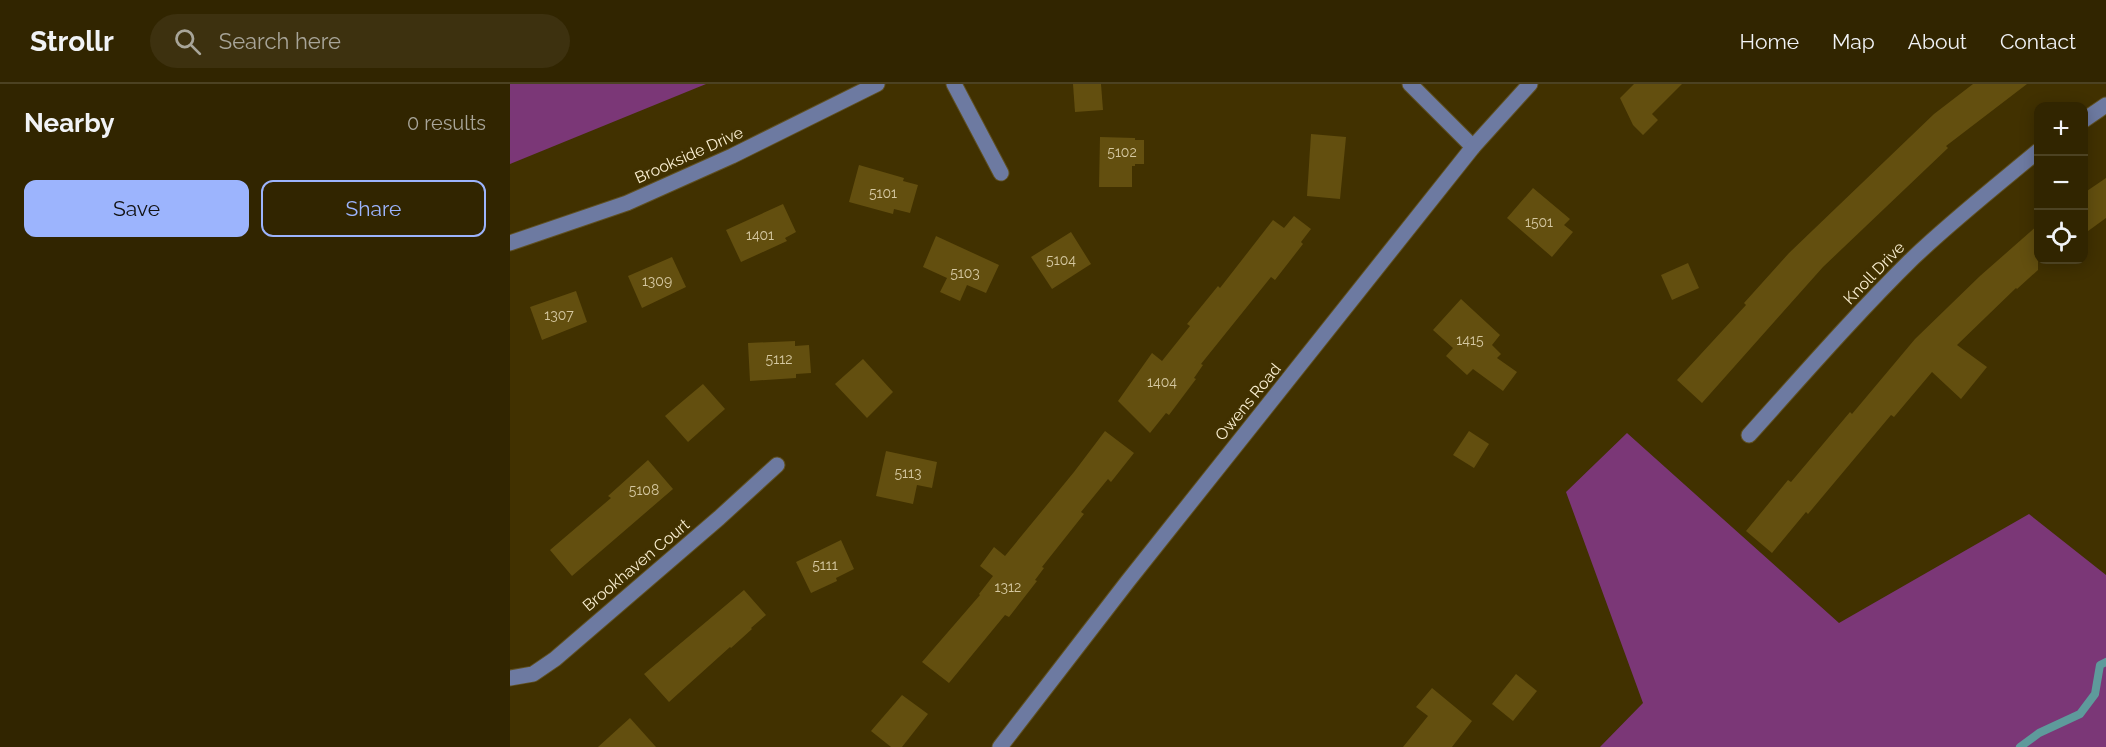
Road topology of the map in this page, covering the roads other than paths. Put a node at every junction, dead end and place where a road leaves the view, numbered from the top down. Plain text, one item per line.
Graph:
1 (877, 84) edge
2 (954, 84) edge
3 (1410, 84) edge
4 (1530, 84) edge
5 (2106, 105) edge
6 (2088, 117) edge
7 (1473, 147) junction
8 (2034, 154) edge
9 (1001, 173) dead end
10 (510, 243) edge
11 (1749, 435) dead end
12 (777, 465) dead end
13 (510, 678) edge
14 (1000, 747) edge

1 - 10 street, Brookside Drive
2 - 9 street
3 - 7 street
4 - 7 street, Owens Road
5 - 6 street
7 - 14 street, Owens Road
8 - 11 street, Knoll Drive
12 - 13 street, Brookhaven Court

